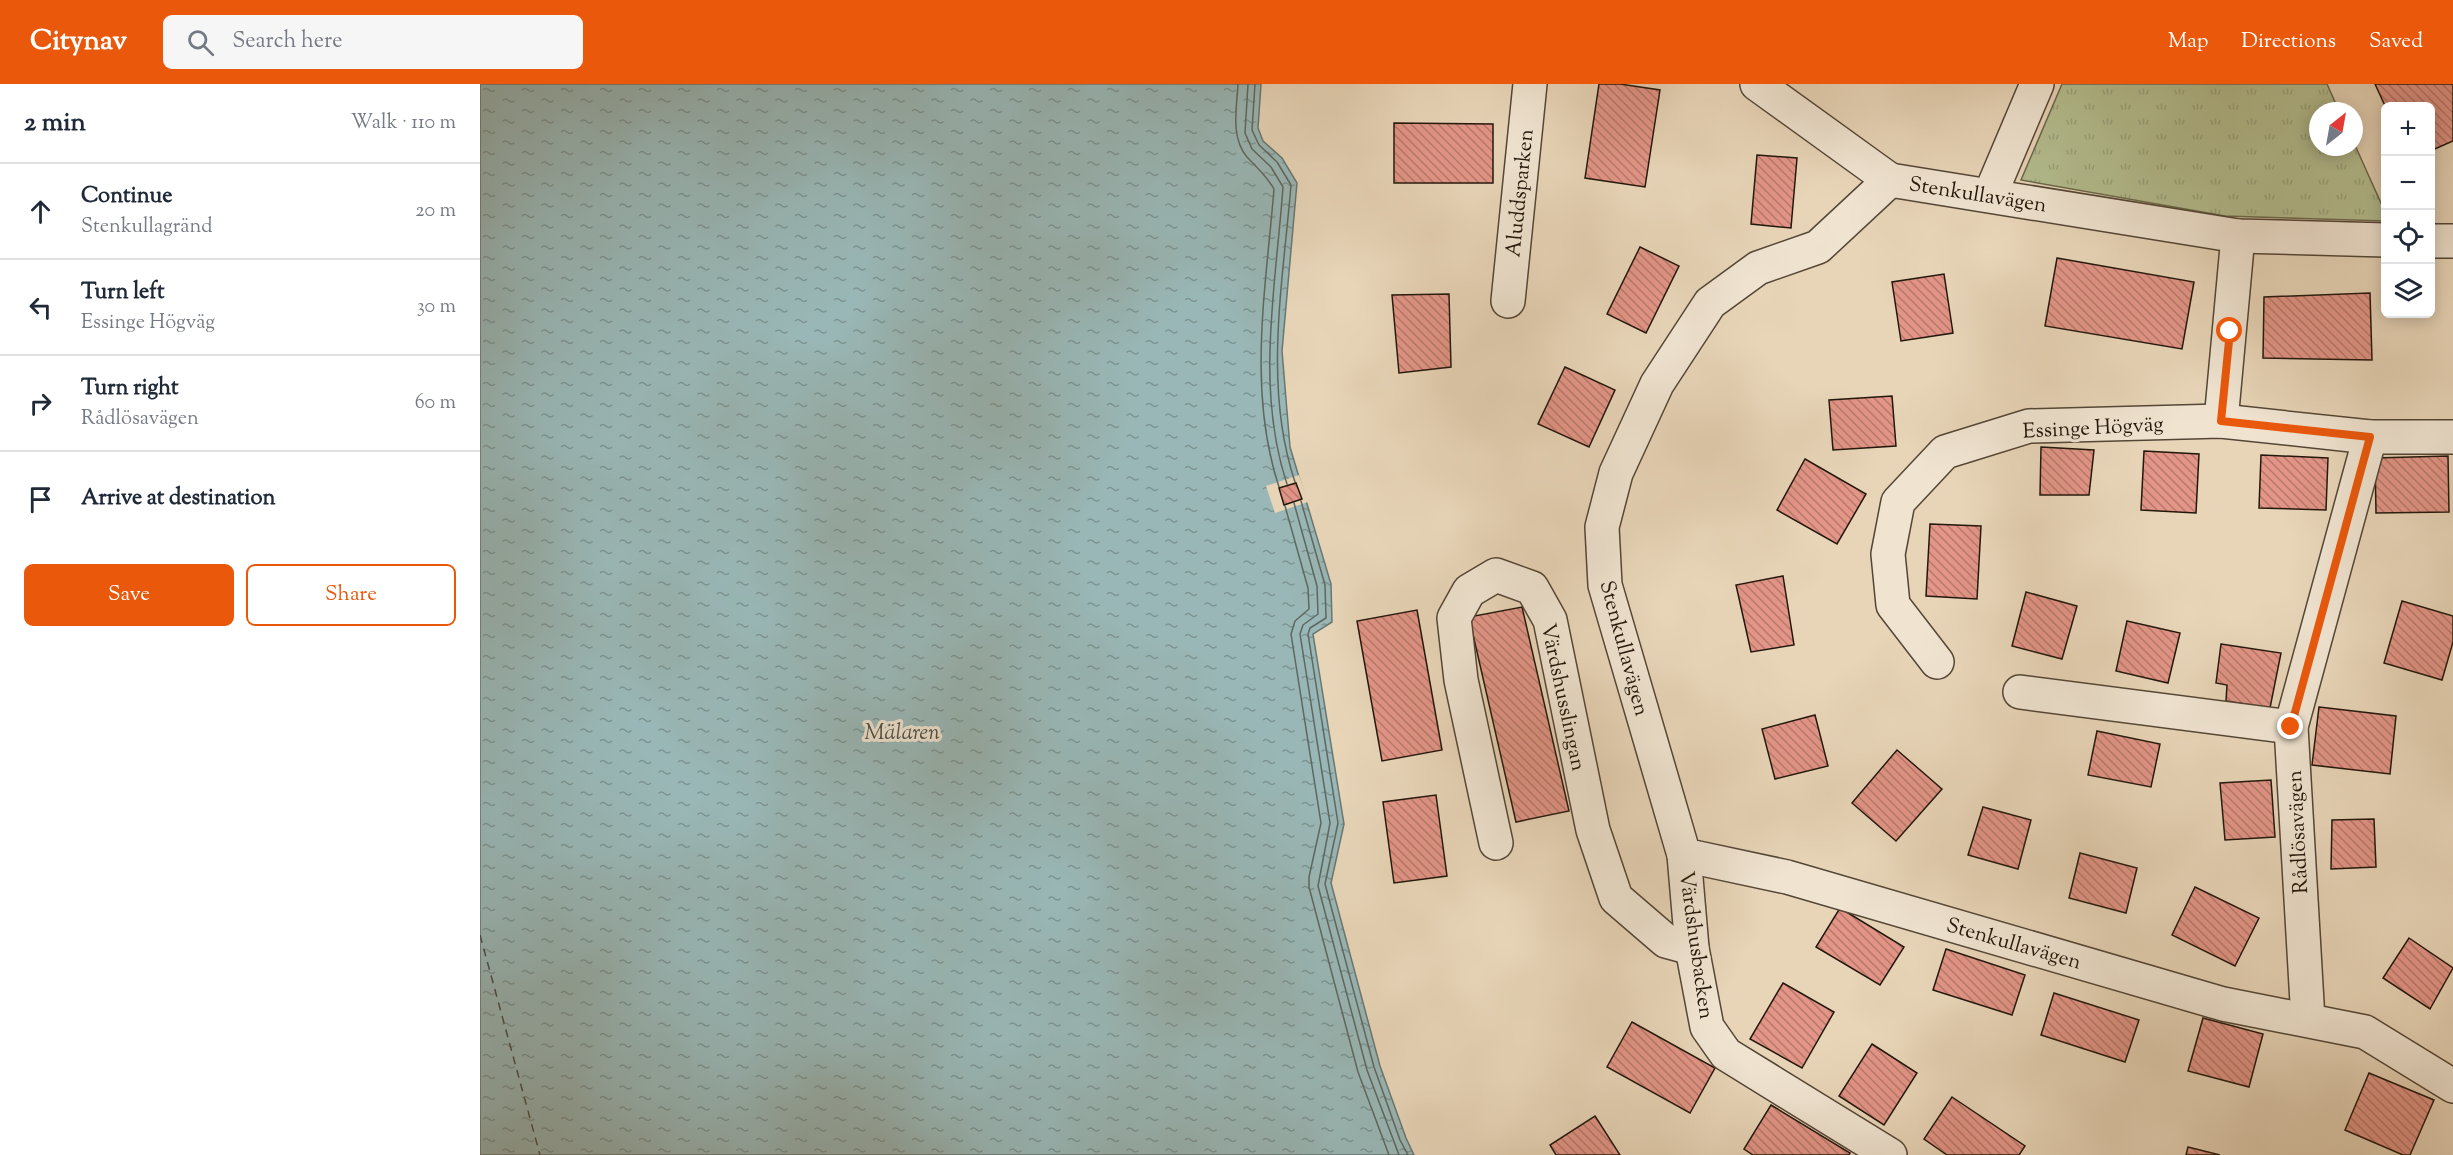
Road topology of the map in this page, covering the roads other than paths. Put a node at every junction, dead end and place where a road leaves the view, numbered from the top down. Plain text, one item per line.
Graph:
1 (1530, 84) edge
2 (1756, 84) edge
3 (2037, 84) edge
4 (1890, 180) junction
5 (1990, 195) junction
6 (2238, 236) junction
7 (2381, 240) edge
8 (2435, 241) edge
9 (2453, 241) edge
10 (1508, 302) dead end
11 (2221, 421) junction
12 (2453, 436) edge
13 (2370, 437) junction
14 (1937, 662) dead end
15 (2020, 692) dead end
16 (2291, 727) junction
17 (1496, 843) dead end
18 (1684, 855) junction
19 (1692, 948) junction
20 (2308, 1020) junction
21 (2453, 1086) edge
22 (1890, 1155) edge

1 - 10 street, Aluddsparken
2 - 4 street
3 - 5 street
4 - 5 street, Stenkullavägen
4 - 18 street, Stenkullavägen
5 - 6 street, Stenkullavägen
6 - 7 street, Stenkullavägen
6 - 11 street
8 - 9 street
11 - 13 street, Essinge Högväg
11 - 14 street, Essinge Högväg
12 - 13 street, Essinge Högväg
13 - 16 street, Rådlösavägen
15 - 16 street
16 - 20 street, Rådlösavägen
17 - 19 street, Värdshusslingan
18 - 19 street, Värdshusbacken
18 - 20 street, Stenkullavägen
19 - 22 street, Värdshusbacken
20 - 21 street, Stenkullavägen

